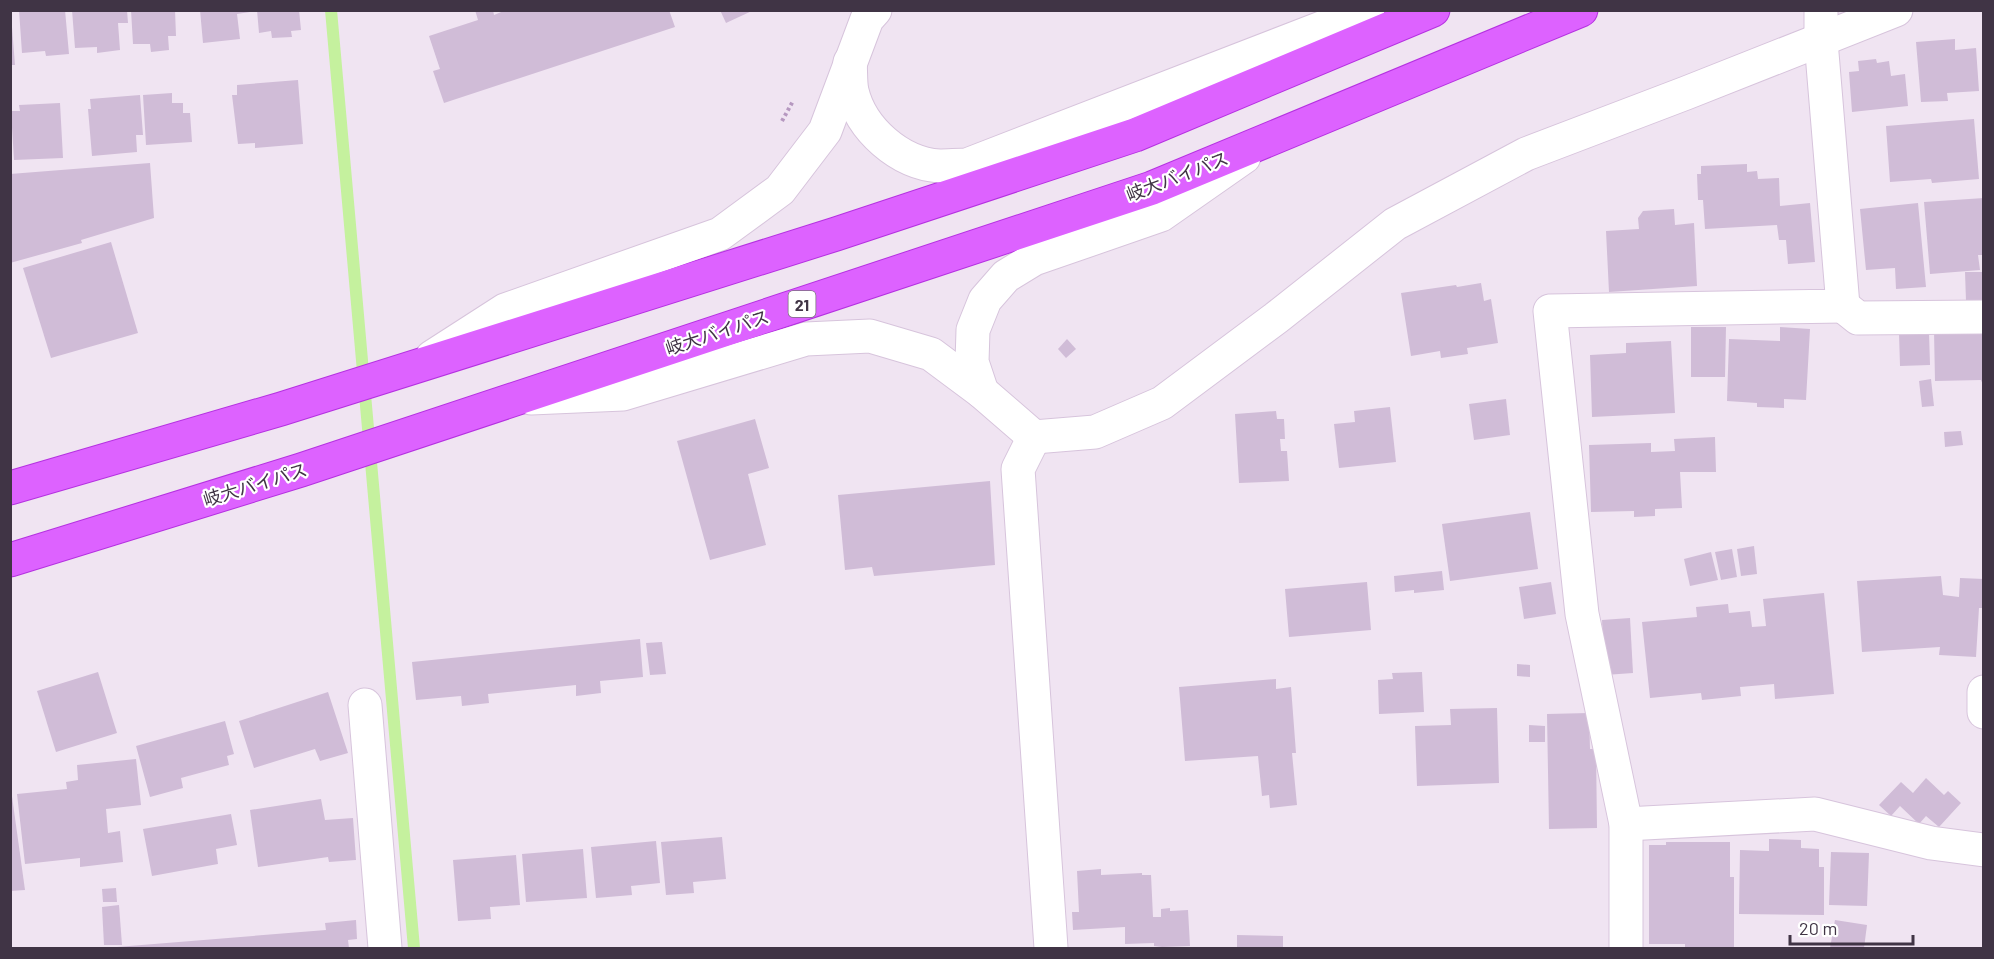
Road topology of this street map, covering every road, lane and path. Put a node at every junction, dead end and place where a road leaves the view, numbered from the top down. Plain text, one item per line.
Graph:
1 (875, 10) edge
2 (1368, 10) edge
3 (1433, 10) edge
4 (1581, 10) edge
5 (1896, 10) edge
6 (1821, 26) edge
7 (850, 61) junction
8 (1268, 140) junction
9 (1843, 306) junction
10 (1983, 317) edge
11 (417, 366) junction
12 (982, 392) junction
13 (513, 399) junction
14 (1034, 437) junction
15 (10, 488) edge
16 (10, 560) edge
17 (1983, 692) edge
18 (365, 705) dead end
19 (1983, 712) edge
20 (1626, 824) junction
21 (1983, 850) edge
22 (385, 948) edge
23 (1051, 948) edge
24 (1626, 948) edge

1 - 7 street
2 - 7 street
3 - 11 highway
4 - 8 highway, 岐大バイパス / 21
5 - 6 street
6 - 9 street
6 - 14 street
7 - 11 street
8 - 12 street
8 - 13 highway, 岐大バイパス / 21
9 - 10 street
9 - 20 street
11 - 15 highway
12 - 13 street
12 - 14 street
13 - 16 highway, 岐大バイパス / 21
14 - 23 street
17 - 19 street
18 - 22 street
20 - 21 street
20 - 24 street

